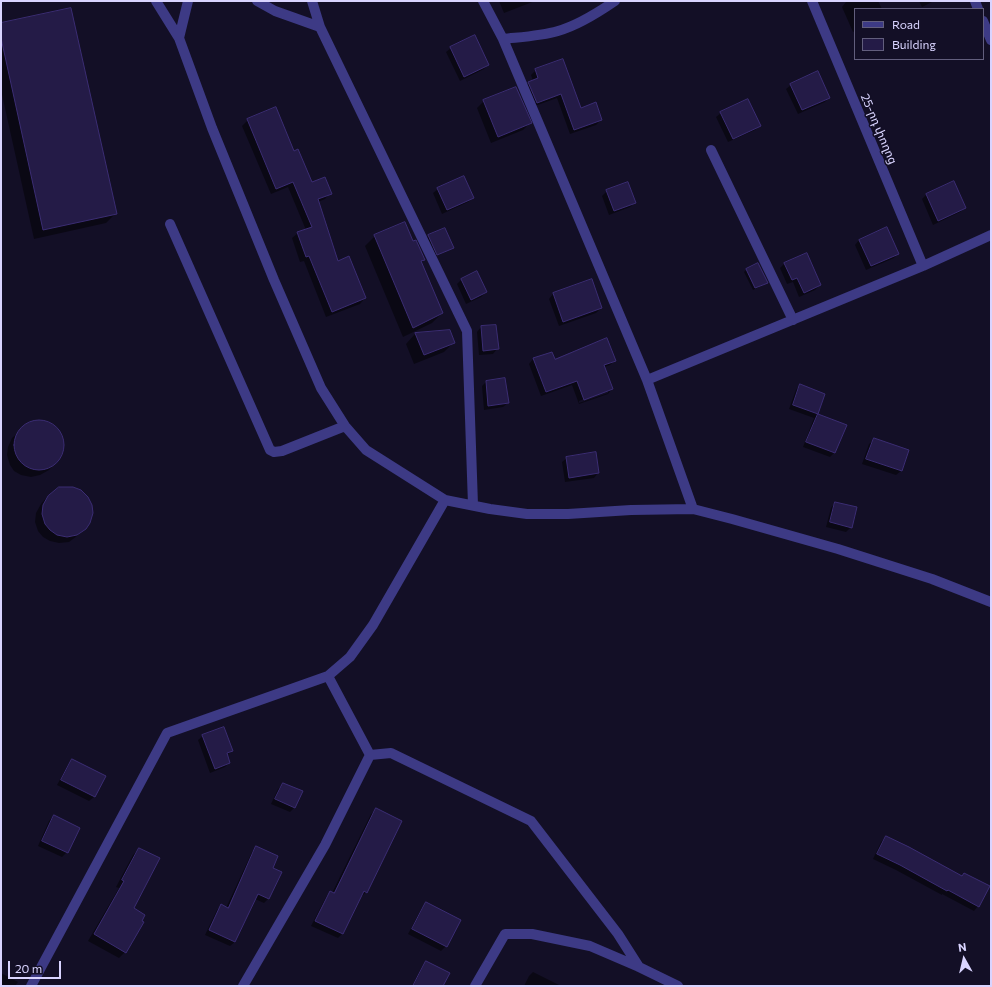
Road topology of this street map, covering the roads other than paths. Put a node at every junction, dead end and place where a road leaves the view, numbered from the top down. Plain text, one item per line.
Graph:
1 (156, 1) edge
2 (188, 1) edge
3 (257, 1) edge
4 (312, 1) edge
5 (483, 1) edge
6 (615, 1) edge
7 (812, 1) edge
8 (984, 23) edge
9 (320, 27) junction
10 (179, 38) junction
11 (503, 39) junction
12 (991, 40) edge
13 (711, 150) dead end
14 (170, 224) dead end
15 (991, 235) edge
16 (922, 266) junction
17 (793, 320) junction
18 (647, 380) junction
19 (345, 426) junction
20 (445, 500) junction
21 (473, 505) junction
22 (693, 509) junction
23 (991, 602) edge
24 (328, 676) junction
25 (370, 755) junction
26 (639, 967) junction
27 (32, 986) edge
28 (243, 986) edge
29 (475, 986) edge
30 (678, 986) edge

1 - 10 street
2 - 10 street
3 - 9 street
4 - 9 street
5 - 11 street
6 - 11 street
7 - 16 street, 25-րդ փողոց
8 - 12 street
9 - 21 street
10 - 19 street
11 - 18 street
13 - 17 street
14 - 19 street
15 - 16 street
16 - 17 street
17 - 18 street
18 - 22 street
19 - 20 street
20 - 21 street
20 - 24 street
21 - 22 street
22 - 23 street
24 - 25 street
24 - 27 street
25 - 26 street
25 - 28 street
26 - 29 street
26 - 30 street

